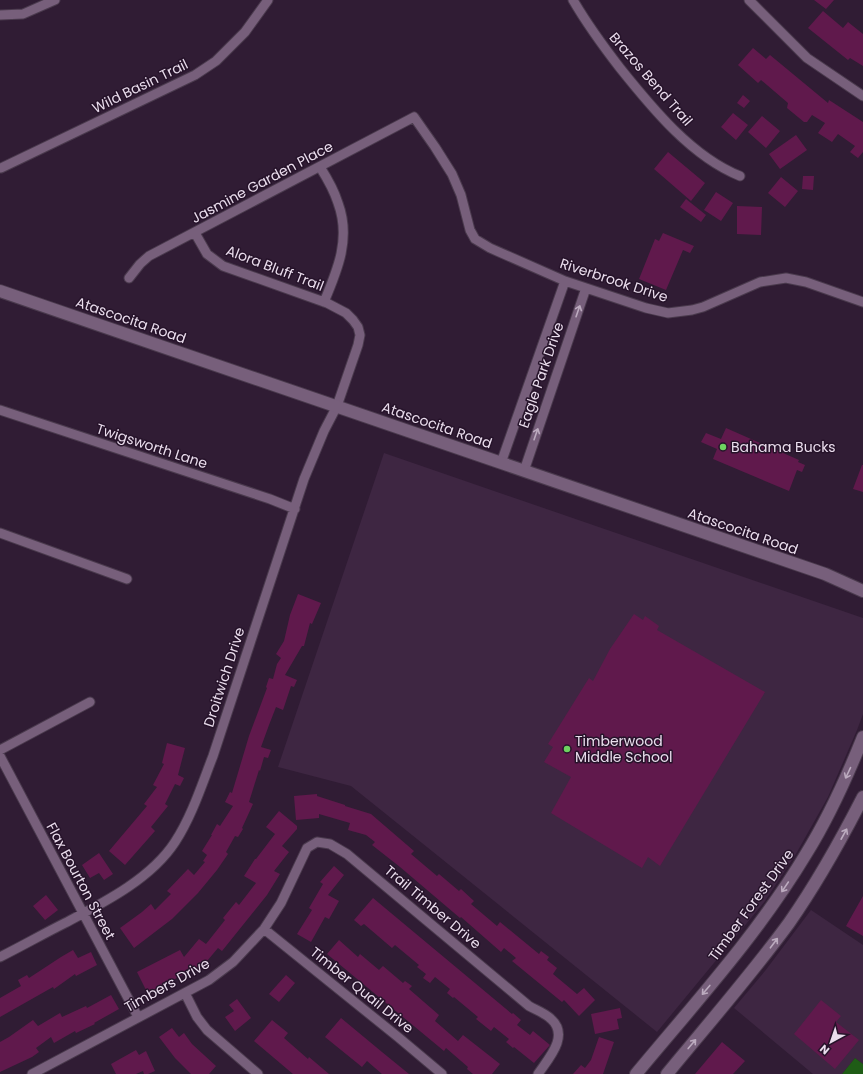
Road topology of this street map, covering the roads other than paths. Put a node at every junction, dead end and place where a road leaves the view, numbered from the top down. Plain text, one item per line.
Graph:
1 (55, 0) edge
2 (268, 0) edge
3 (573, 0) edge
4 (749, 0) edge
5 (0, 15) edge
6 (863, 96) edge
7 (320, 167) junction
8 (1, 168) dead end
9 (740, 176) dead end
10 (195, 233) junction
11 (475, 239) joint
12 (129, 278) dead end
13 (565, 281) junction
14 (586, 288) junction
15 (0, 291) edge
16 (324, 302) junction
17 (863, 302) edge
18 (353, 320) joint
19 (337, 406) junction
20 (0, 410) edge
21 (501, 463) junction
22 (524, 471) junction
23 (295, 509) junction
24 (0, 533) edge
25 (127, 579) dead end
26 (863, 592) edge
27 (90, 702) dead end
28 (863, 737) edge
29 (0, 750) edge
30 (0, 756) edge
31 (863, 797) edge
32 (332, 845) joint
33 (83, 914) junction
34 (264, 929) junction
35 (0, 957) edge
36 (185, 993) junction
37 (138, 1017) junction
38 (252, 1072) edge
39 (32, 1074) edge
40 (442, 1074) edge
41 (538, 1074) edge
42 (636, 1074) edge
43 (667, 1074) edge

1 - 5 street
2 - 8 street, Wild Basin Trail
3 - 9 street, Brazos Bend Trail
4 - 6 street
7 - 10 street, Jasmine Garden Place
7 - 11 street, Jasmine Garden Place
7 - 16 street
10 - 12 street, Jasmine Garden Place
10 - 16 street, Alora Bluff Trail
11 - 13 street, Riverbrook Drive
13 - 14 street, Riverbrook Drive
13 - 21 street, Eagle Park Drive
14 - 17 street, Riverbrook Drive
22 -> 14 street, Eagle Park Drive
15 - 19 main road, Atascocita Road
16 - 18 street, Alora Bluff Trail
18 - 19 street, Droitwich Drive
19 - 21 main road, Atascocita Road
19 - 23 street, Droitwich Drive
20 - 23 street, Twigsworth Lane
21 - 22 main road, Atascocita Road
22 - 26 main road, Atascocita Road
23 - 33 street, Droitwich Drive
24 - 25 street
27 - 29 street
28 -> 42 main road, Timber Forest Drive
30 - 33 street, Flax Bourton Street
43 -> 31 main road
32 - 34 street, Timbers Drive
32 - 41 street, Trail Timber Drive
33 - 35 street, Droitwich Drive
33 - 37 street, Flax Bourton Street
34 - 36 street, Timbers Drive
34 - 40 street, Timber Quail Drive
36 - 37 street, Timbers Drive
36 - 38 street
37 - 39 street, Timbers Drive

